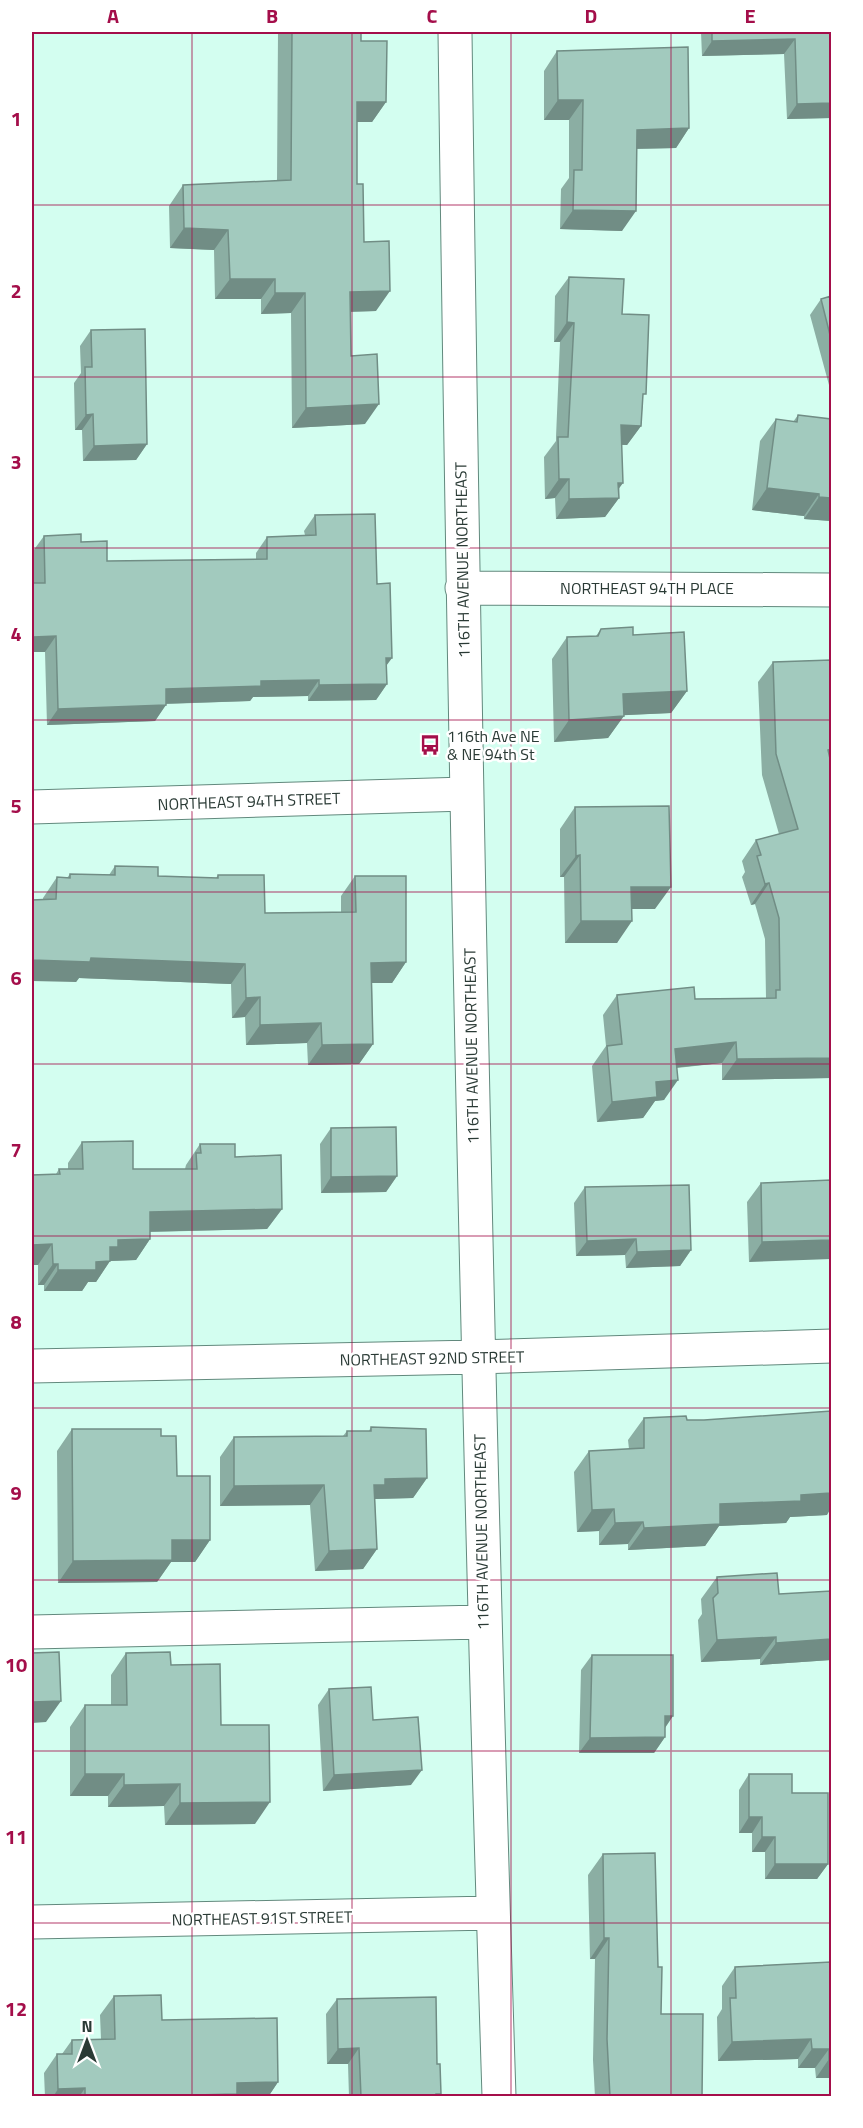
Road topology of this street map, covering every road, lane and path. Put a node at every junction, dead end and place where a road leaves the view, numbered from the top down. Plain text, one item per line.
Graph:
1 (455, 32) edge
2 (462, 588) junction
3 (831, 590) edge
4 (466, 794) junction
5 (32, 807) edge
6 (831, 1346) edge
7 (477, 1357) junction
8 (32, 1366) edge
9 (483, 1622) junction
10 (32, 1632) edge
11 (493, 1913) junction
12 (32, 1922) edge
13 (499, 2097) edge

1 - 2 street, 116TH AVENUE NORTHEAST
2 - 3 street, NORTHEAST 94TH PLACE
2 - 4 street, 116TH AVENUE NORTHEAST
4 - 5 street, NORTHEAST 94TH STREET
4 - 7 street, 116TH AVENUE NORTHEAST
6 - 7 street, NORTHEAST 92ND STREET
7 - 8 street, NORTHEAST 92ND STREET
7 - 9 street, 116TH AVENUE NORTHEAST
9 - 10 street
9 - 11 street, 116TH AVENUE NORTHEAST
11 - 12 street, NORTHEAST 91ST STREET
11 - 13 street, 116TH AVENUE NORTHEAST

